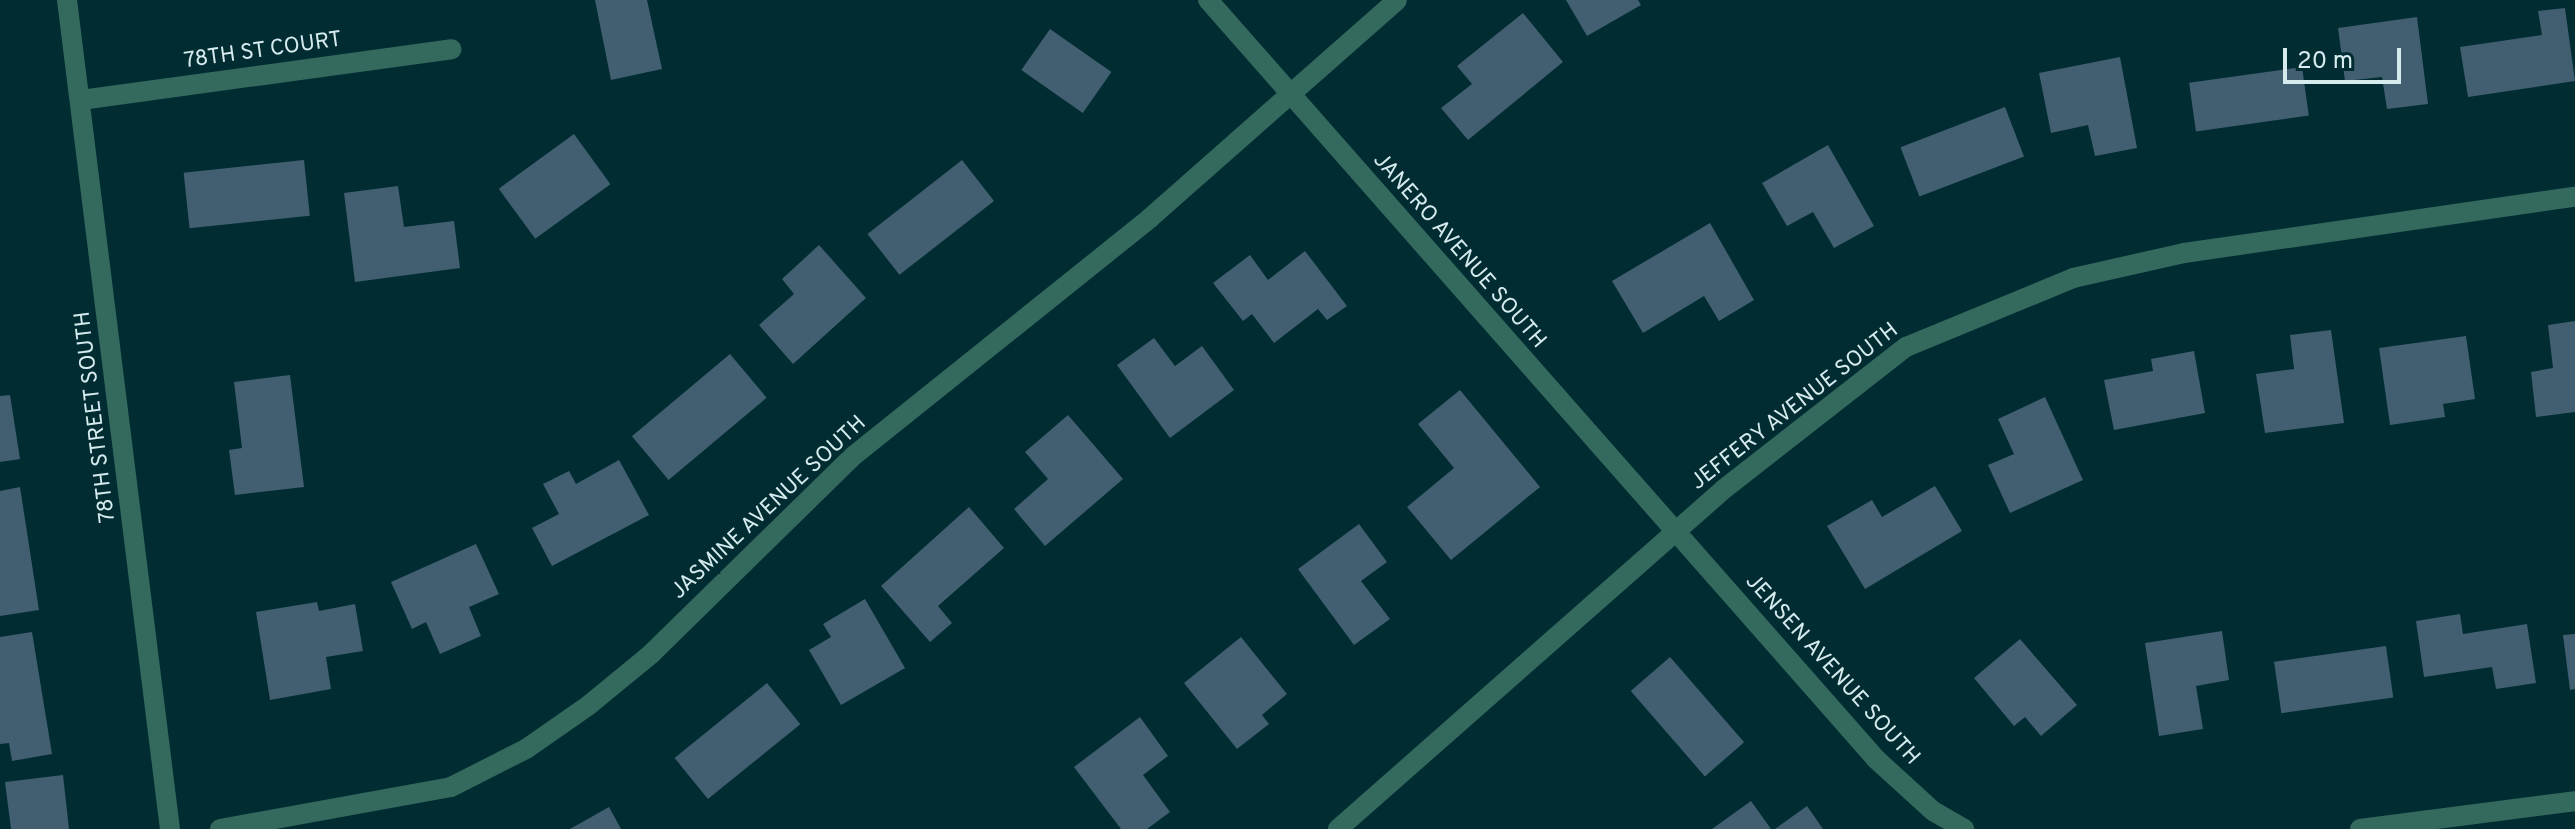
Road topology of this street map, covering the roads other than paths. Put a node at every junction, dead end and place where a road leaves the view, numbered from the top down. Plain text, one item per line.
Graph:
1 (67, 0) edge
2 (1208, 0) edge
3 (1397, 0) edge
4 (452, 49) dead end
5 (1290, 95) junction
6 (81, 100) junction
7 (2575, 197) edge
8 (1675, 532) junction
9 (2575, 801) edge
10 (170, 829) edge
11 (220, 829) edge
12 (1338, 829) edge
13 (1964, 829) edge
14 (2360, 829) edge

1 - 6 street, 78TH STREET SOUTH
2 - 5 street, JANERO AVENUE SOUTH
3 - 5 street, JASMINE AVENUE SOUTH
4 - 6 street, 78TH ST COURT
5 - 8 street, JANERO AVENUE SOUTH
5 - 11 street, JASMINE AVENUE SOUTH
6 - 10 street, 78TH STREET SOUTH
7 - 8 street, JEFFERY AVENUE SOUTH
8 - 12 street, JEFFERY AVENUE SOUTH
8 - 13 street, JENSEN AVENUE SOUTH
9 - 14 street

